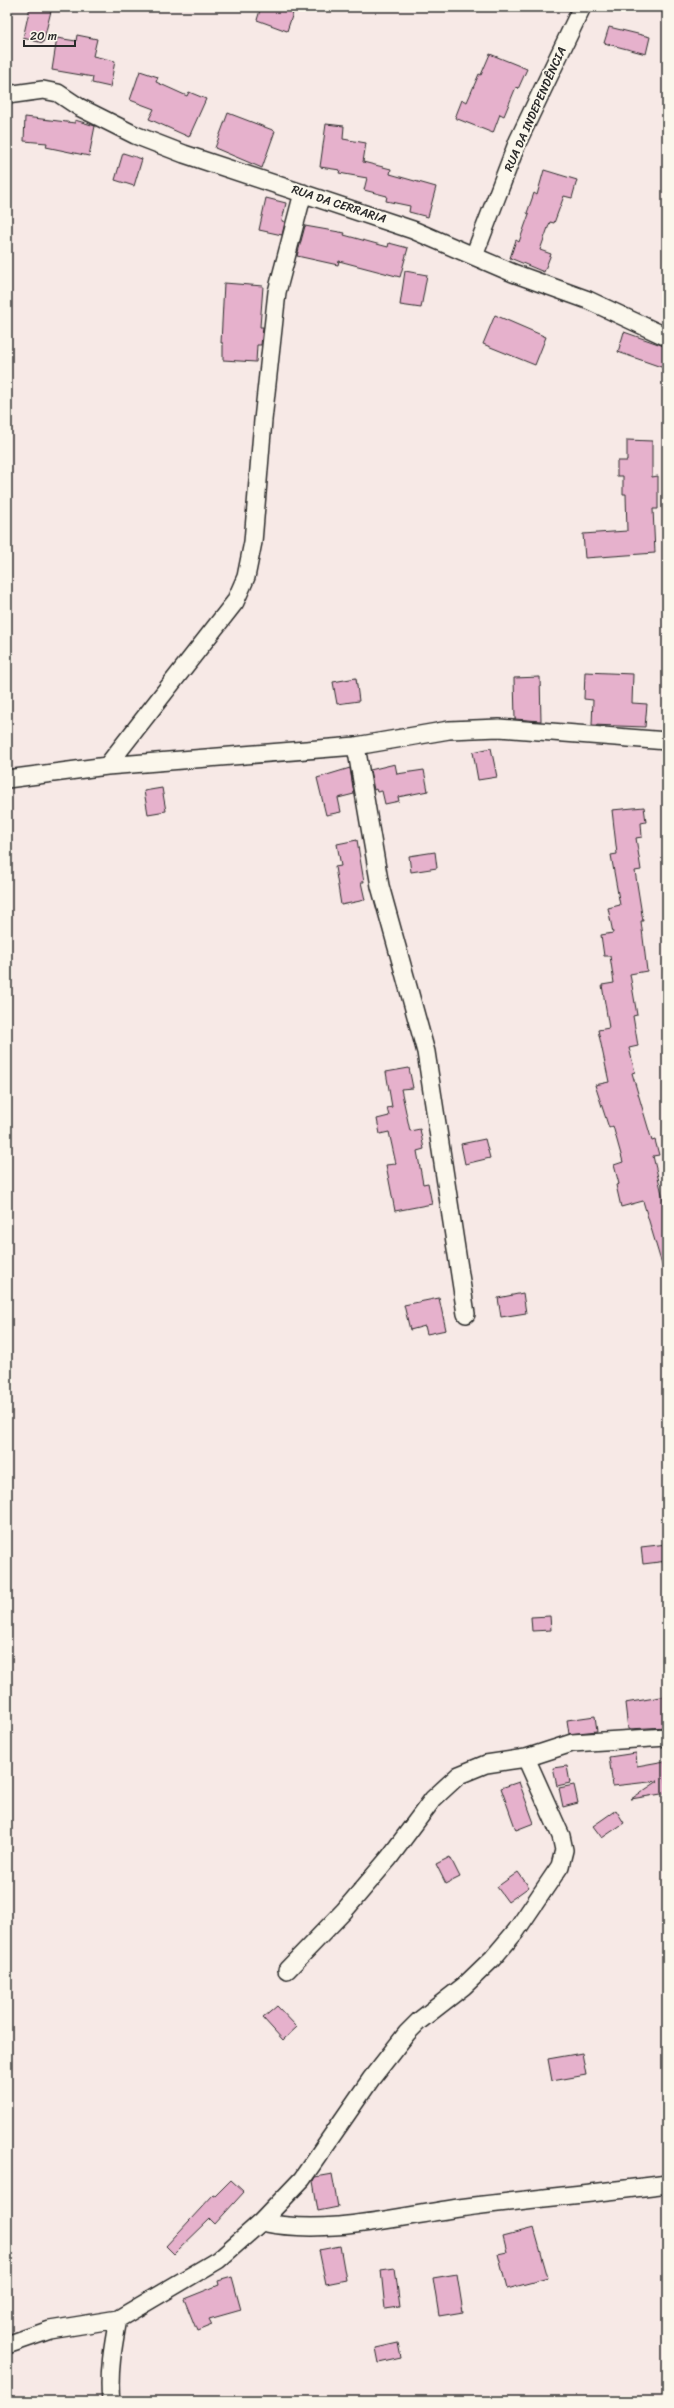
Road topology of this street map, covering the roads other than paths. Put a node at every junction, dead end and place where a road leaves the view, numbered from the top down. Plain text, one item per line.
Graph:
1 (582, 7) edge
2 (7, 95) edge
3 (303, 193) junction
4 (474, 256) junction
5 (667, 338) edge
6 (667, 741) edge
7 (356, 746) junction
8 (108, 766) junction
9 (7, 779) edge
10 (466, 1314) dead end
11 (667, 1737) edge
12 (526, 1758) junction
13 (287, 1970) dead end
14 (667, 2184) edge
15 (261, 2222) junction
16 (118, 2319) junction
17 (7, 2345) edge
18 (111, 2401) edge

1 - 4 street, RUA DA INDEPENDÊNCIA
2 - 3 street, RUA DA CERRARIA
3 - 4 street, RUA DA CERRARIA
3 - 8 street
4 - 5 street, RUA DA CERRARIA
6 - 7 street
7 - 8 street
7 - 10 street
8 - 9 street
11 - 12 street
12 - 13 street
12 - 15 street
14 - 15 street
15 - 16 street
16 - 17 street
16 - 18 street

